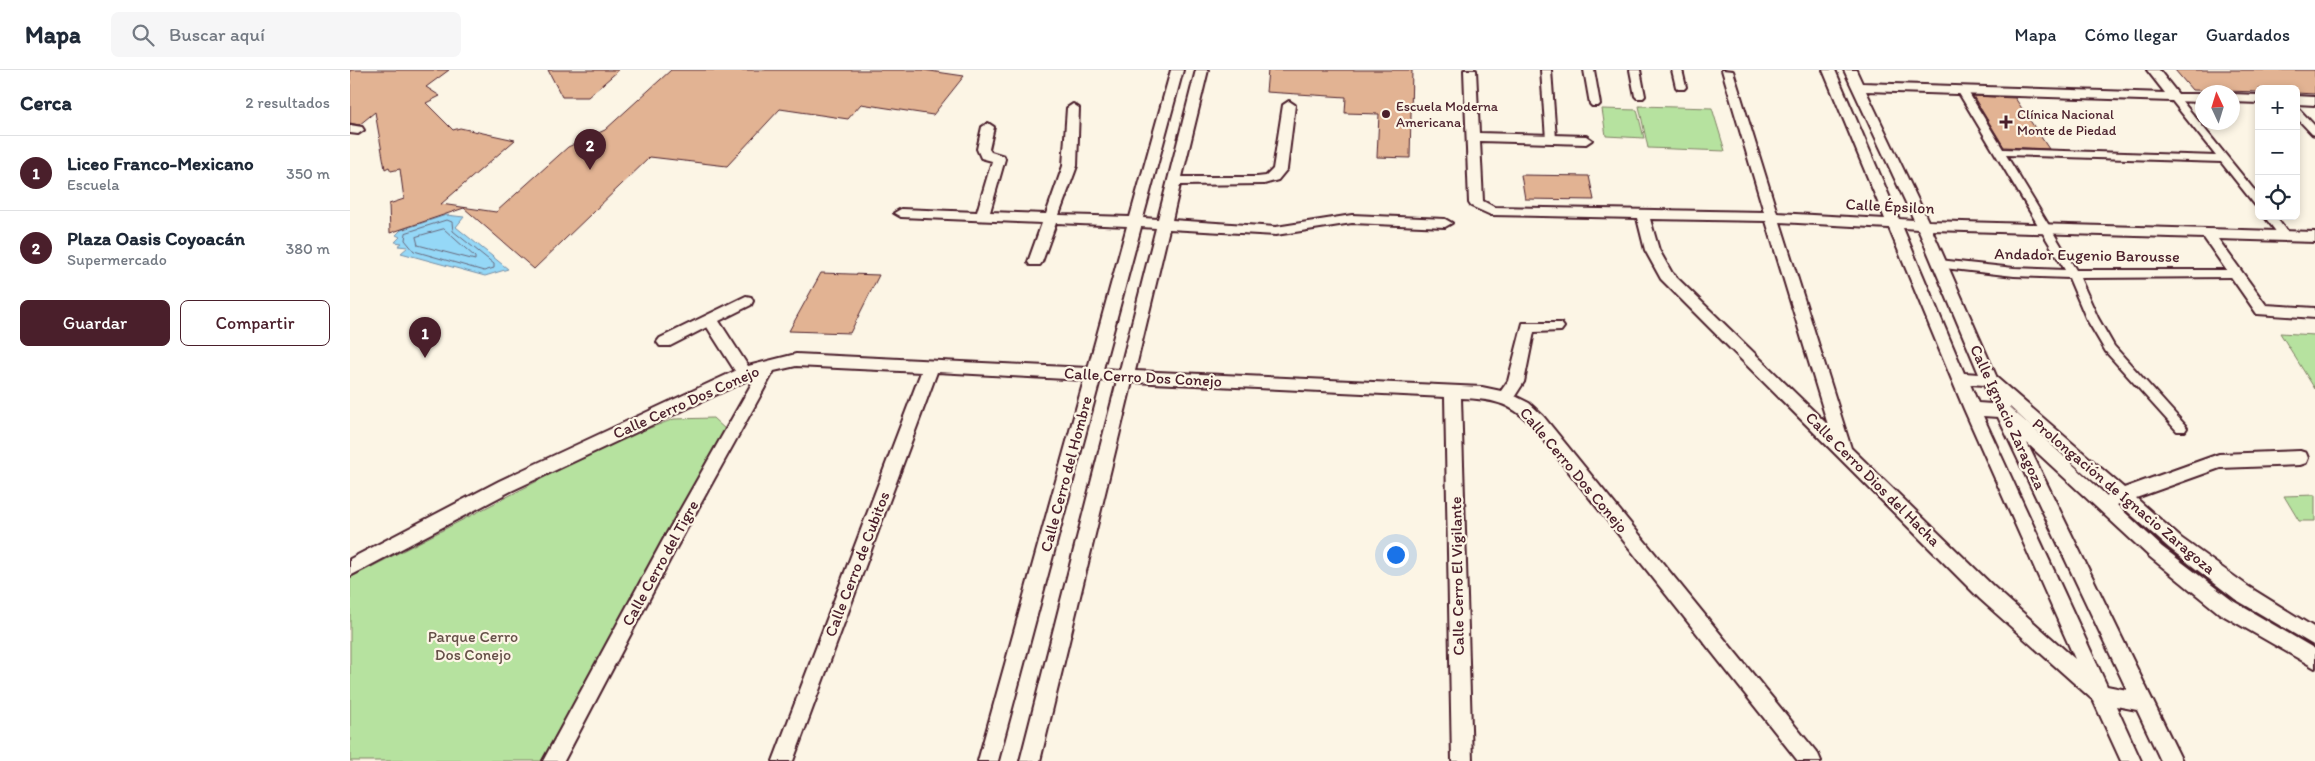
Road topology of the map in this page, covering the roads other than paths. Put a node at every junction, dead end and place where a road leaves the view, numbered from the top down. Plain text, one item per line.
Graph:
1 (1177, 70) edge
2 (1202, 70) edge
3 (1470, 70) edge
4 (1546, 70) edge
5 (1589, 70) edge
6 (1635, 70) edge
7 (1677, 70) edge
8 (1727, 70) edge
9 (1829, 70) edge
10 (1850, 70) edge
11 (2153, 70) edge
12 (1681, 87) dead end
13 (1859, 87) junction
14 (1962, 90) junction
15 (1640, 96) dead end
16 (2174, 97) junction
17 (2195, 98) edge
18 (2240, 98) edge
19 (2255, 99) edge
20 (1168, 100) junction
21 (2300, 100) edge
22 (1194, 101) junction
23 (2315, 101) edge
24 (1595, 104) dead end
25 (1289, 105) dead end
26 (1073, 108) dead end
27 (2300, 116) edge
28 (988, 128) dead end
29 (2315, 132) edge
30 (1472, 137) junction
31 (1551, 139) junction
32 (1586, 140) dead end
33 (2000, 152) junction
34 (2222, 159) junction
35 (1175, 181) junction
36 (1475, 192) joint
37 (2255, 198) edge
38 (901, 213) dead end
39 (1642, 213) junction
40 (982, 216) junction
41 (1773, 217) junction
42 (1050, 218) junction
43 (2273, 220) edge
44 (1135, 222) junction
45 (1163, 224) junction
46 (1445, 224) dead end
47 (1895, 224) junction
48 (1923, 225) junction
49 (2046, 229) junction
50 (2208, 234) junction
51 (2285, 236) junction
52 (2315, 237) edge
53 (1035, 262) dead end
54 (1939, 264) junction
55 (2235, 273) junction
56 (2073, 274) junction
57 (746, 301) dead end
58 (2315, 312) edge
59 (710, 319) junction
60 (1556, 327) dead end
61 (665, 342) dead end
62 (770, 366) junction
63 (931, 367) junction
64 (744, 373) junction
65 (1094, 374) junction
66 (1125, 376) junction
67 (1959, 378) junction
68 (1989, 380) junction
69 (1453, 392) junction
70 (1505, 398) junction
71 (1972, 409) junction
72 (2003, 411) junction
73 (2181, 428) dead end
74 (1844, 452) junction
75 (2300, 458) dead end
76 (2121, 496) junction
77 (2101, 504) junction
78 (350, 568) edge
79 (2315, 638) edge
80 (2315, 659) edge
81 (2101, 694) junction
82 (2144, 702) junction
83 (552, 761) edge
84 (783, 761) edge
85 (988, 761) edge
86 (1030, 761) edge
87 (1462, 761) edge
88 (1811, 761) edge
89 (2131, 761) edge
90 (2172, 761) edge

1 - 20 street, Calle Cerro del Hombre
2 - 22 street, Calle Cerro del Hombre
3 - 30 street
4 - 31 street
5 - 24 street
6 - 15 street
7 - 12 street
8 - 41 street
9 - 47 street, Calle Ignacio Zaragoza
10 - 13 street, Calle Ignacio Zaragoza
11 - 16 street
13 - 14 street
13 - 48 street, Calle Ignacio Zaragoza
14 - 16 street
14 - 33 street
16 - 17 street
16 - 34 street
18 - 19 street
20 - 22 street
20 - 44 street, Calle Cerro del Hombre
21 - 23 street
22 - 35 street, Calle Cerro del Hombre
25 - 35 street
26 - 42 street
27 - 29 street
28 - 40 street
30 - 31 street
30 - 36 street
31 - 32 street
33 - 34 street
33 - 49 street
34 - 37 street
35 - 45 street, Calle Cerro del Hombre
36 - 39 street, Calle Épsilon
38 - 40 street
39 - 41 street, Calle Épsilon
39 - 74 street, Calle Cerro Dios del Hacha
40 - 42 street
41 - 47 street, Calle Épsilon
41 - 74 street
42 - 44 street
42 - 53 street
43 - 51 street
44 - 45 street
44 - 65 street, Calle Cerro del Hombre
45 - 46 street
45 - 66 street, Calle Cerro del Hombre
47 - 48 street, Calle Épsilon
47 - 67 street, Calle Ignacio Zaragoza
48 - 49 street, Calle Épsilon
48 - 54 street, Calle Ignacio Zaragoza
49 - 50 street, Calle Épsilon
49 - 56 street
50 - 51 street, Calle Épsilon
50 - 55 street
51 - 52 street, Calle Épsilon
54 - 56 street, Andador Eugenio Barousse
54 - 68 street, Calle Ignacio Zaragoza
55 - 56 street, Andador Eugenio Barousse
55 - 58 street
56 - 73 street
57 - 59 street
59 - 61 street
59 - 64 street
60 - 70 street
62 - 63 street, Calle Cerro Dos Conejo
62 - 64 street, Calle Cerro Dos Conejo
62 - 83 street, Calle Cerro del Tigre
63 - 65 street, Calle Cerro Dos Conejo
63 - 84 street, Calle Cerro de Cubitos
64 - 78 street, Calle Cerro Dos Conejo
65 - 66 street, Calle Cerro Dos Conejo
65 - 85 street, Calle Cerro del Hombre
66 - 69 street, Calle Cerro Dos Conejo
66 - 86 street, Calle Cerro del Hombre
67 - 68 street
67 - 71 street, Calle Ignacio Zaragoza
68 - 72 street, Calle Ignacio Zaragoza
68 - 76 street, Prolongación de Ignacio Zaragoza
69 - 70 street, Calle Cerro Dos Conejo
69 - 87 street, Calle Cerro El Vigilante
70 - 88 street, Calle Cerro Dos Conejo
71 - 72 street
71 - 81 street, Calle Ignacio Zaragoza
72 - 77 street, Prolongación de Ignacio Zaragoza
72 - 82 street, Calle Ignacio Zaragoza
74 - 81 street, Calle Cerro Dios del Hacha
75 - 76 street
76 - 77 street
76 - 79 street, Prolongación de Ignacio Zaragoza
77 - 80 street, Prolongación de Ignacio Zaragoza
81 - 82 street
81 - 89 street, Calle Ignacio Zaragoza
82 - 90 street, Calle Ignacio Zaragoza

